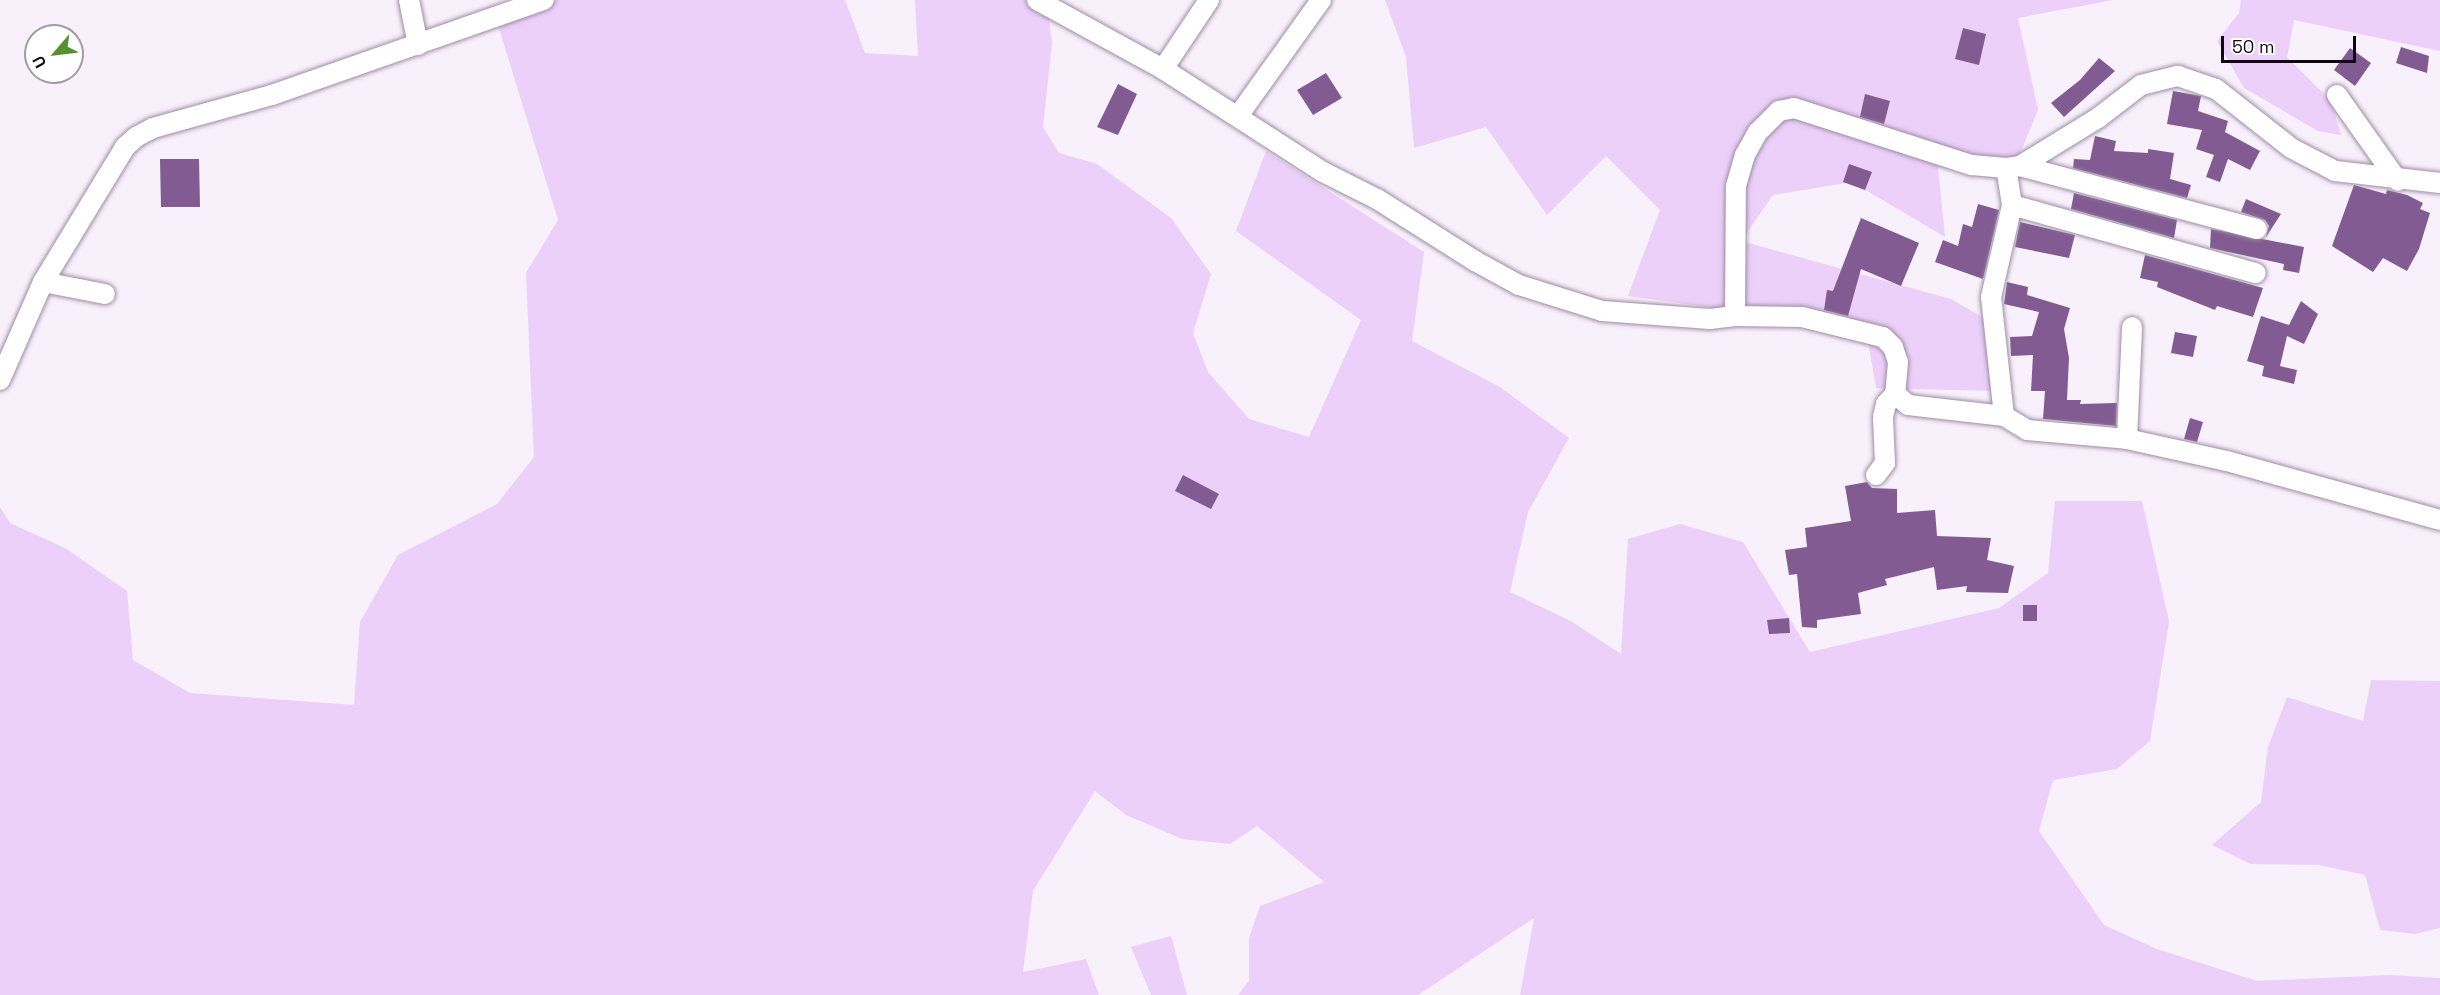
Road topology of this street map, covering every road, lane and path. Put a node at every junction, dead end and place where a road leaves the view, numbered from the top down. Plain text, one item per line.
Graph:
1 (409, 0) edge
2 (544, 0) edge
3 (1037, 0) edge
4 (1209, 0) edge
5 (1321, 0) edge
6 (418, 45) junction
7 (1163, 69) junction
8 (2337, 94) dead end
9 (1238, 116) junction
10 (2013, 167) junction
11 (2398, 181) junction
12 (2440, 183) edge
13 (2013, 205) junction
14 (2257, 229) dead end
15 (2256, 273) dead end
16 (44, 282) junction
17 (105, 294) dead end
18 (1735, 316) junction
19 (2132, 327) dead end
20 (0, 380) edge
21 (1895, 394) junction
22 (2004, 417) junction
23 (2127, 439) junction
24 (1876, 475) dead end
25 (2440, 520) edge

1 - 6 street
2 - 6 street
3 - 7 street
4 - 7 street
5 - 9 street
6 - 16 street
7 - 9 street
8 - 11 street
9 - 18 street
10 - 11 street
10 - 13 street
10 - 14 street
10 - 18 street
11 - 12 street
13 - 15 street
13 - 22 street
16 - 17 street
16 - 20 street
18 - 21 street
19 - 23 street
21 - 22 street
21 - 24 street
22 - 23 street
23 - 25 street

